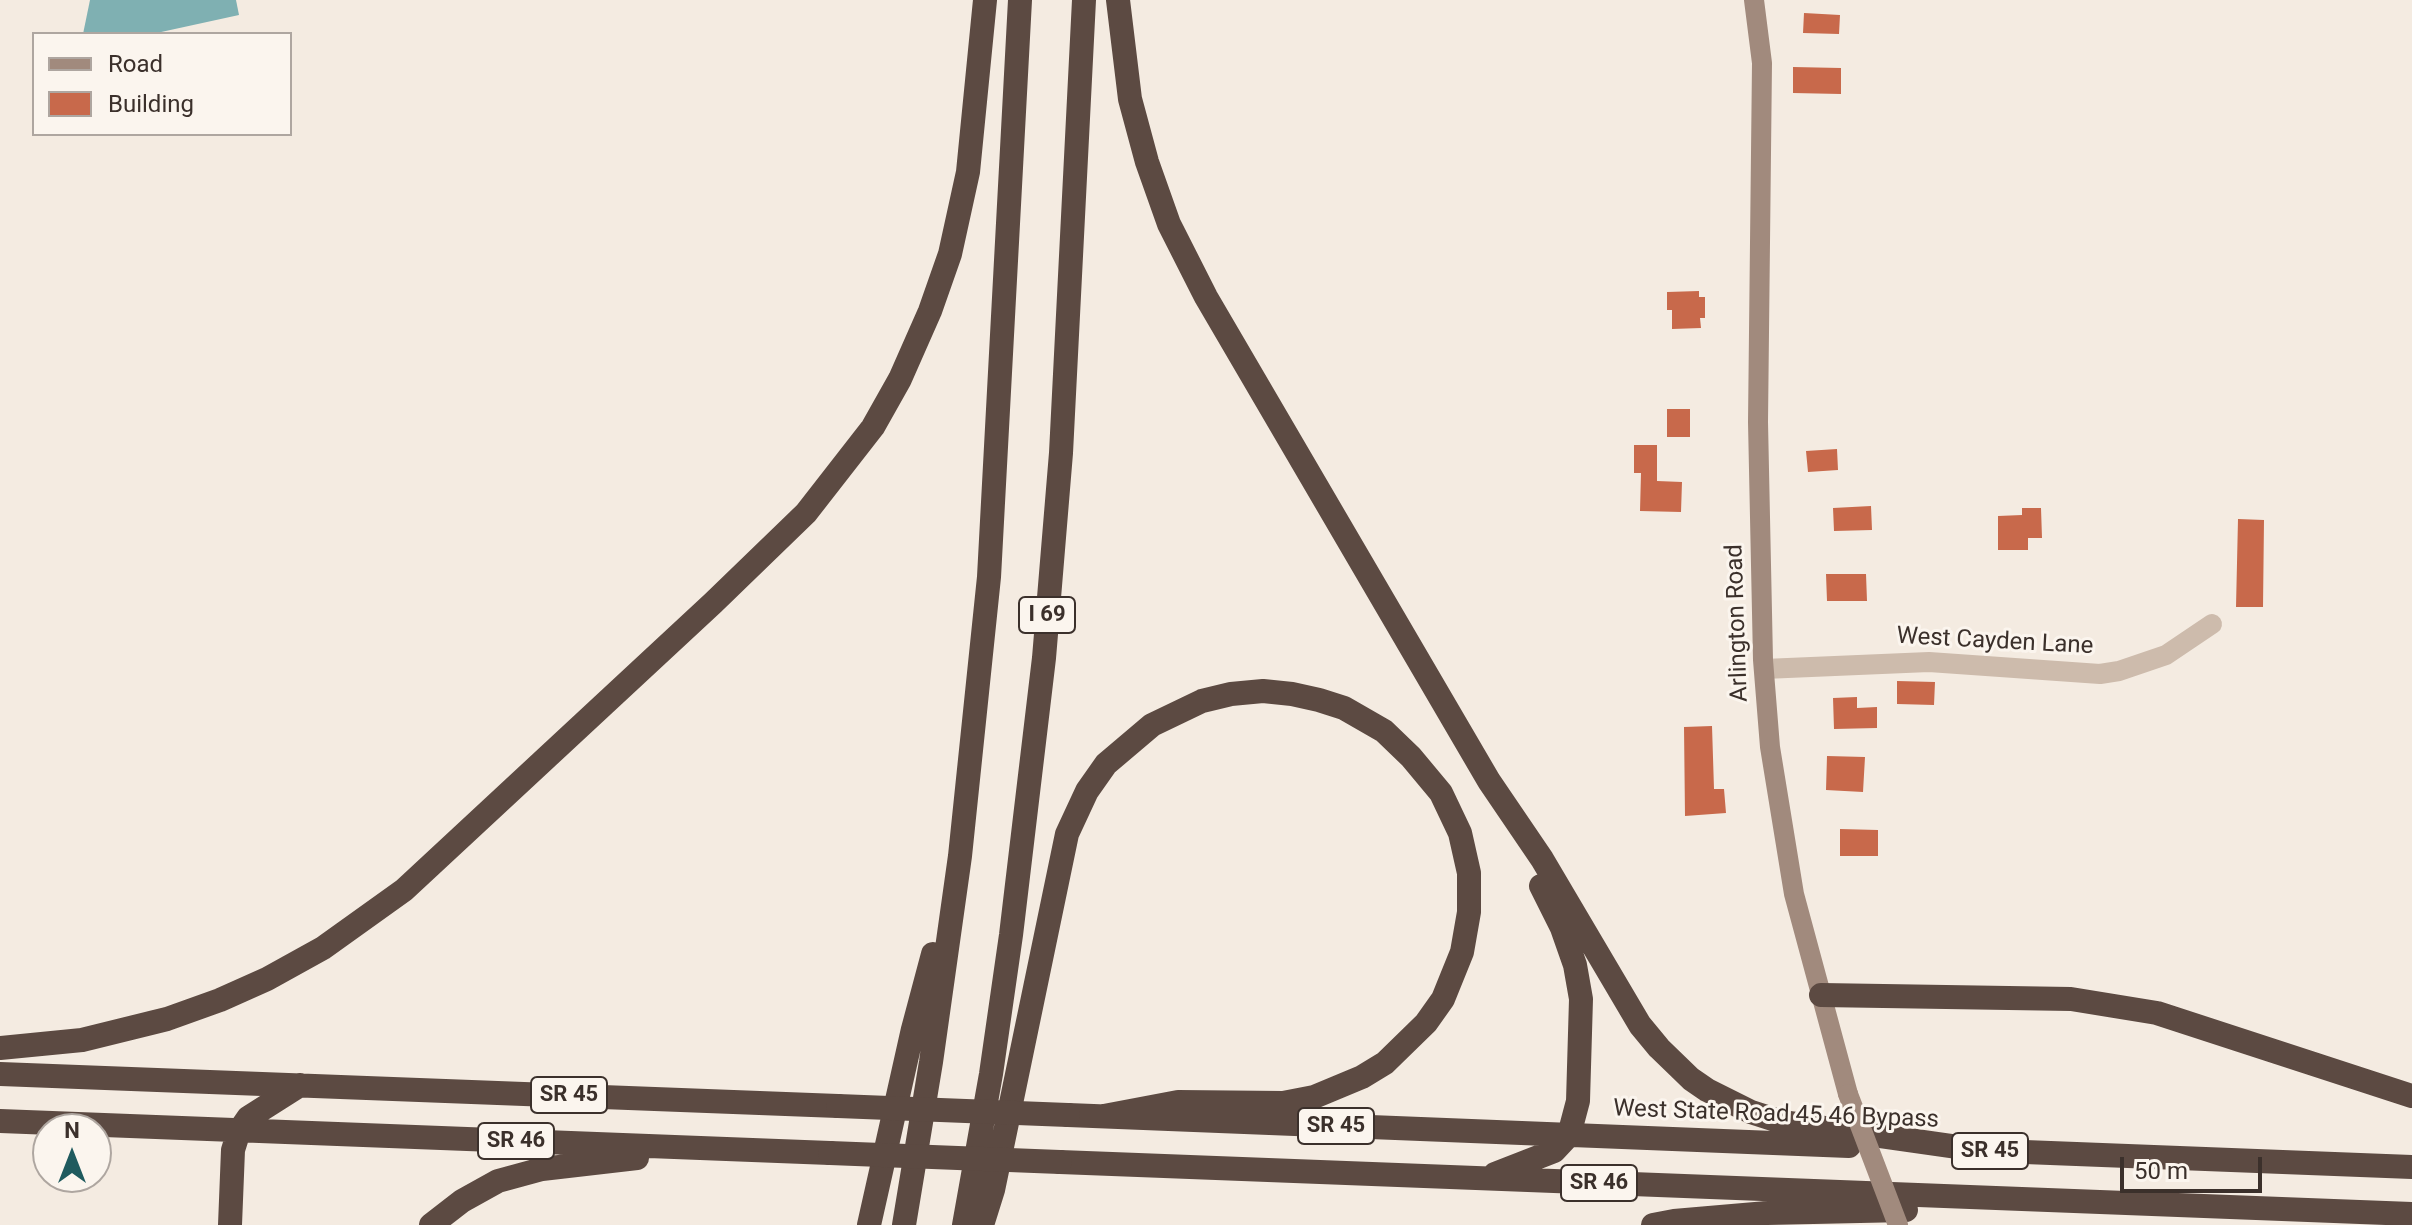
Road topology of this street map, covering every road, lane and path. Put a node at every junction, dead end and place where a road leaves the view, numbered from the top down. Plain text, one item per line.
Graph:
1 (985, 0) edge
2 (1020, 0) edge
3 (1084, 0) edge
4 (1118, 0) edge
5 (1754, 0) edge
6 (2212, 624) dead end
7 (1764, 669) junction
8 (1489, 781) junction
9 (960, 856) junction
10 (1821, 995) junction
11 (0, 1048) edge
12 (0, 1074) edge
13 (300, 1085) junction
14 (2412, 1096) edge
15 (1104, 1116) junction
16 (0, 1121) edge
17 (239, 1131) junction
18 (1569, 1135) junction
19 (793, 1151) junction
20 (1986, 1151) junction
21 (2412, 1167) edge
22 (1481, 1179) junction
23 (2139, 1204) junction
24 (2412, 1214) edge
25 (230, 1225) edge
26 (431, 1225) edge
27 (869, 1225) edge
28 (904, 1225) edge
29 (964, 1225) edge
30 (982, 1225) edge
31 (1653, 1225) edge
32 (1898, 1225) edge

1 - 11 highway
2 - 9 highway, I 69
3 - 29 highway, I 69
4 - 8 highway
5 - 7 street, Arlington Road
6 - 7 street, West Cayden Lane
7 - 10 street, Arlington Road
8 - 18 highway
8 - 20 highway
9 - 27 highway
9 - 28 highway, I 69
10 - 14 highway
10 - 32 street, Arlington Road, bridge
12 - 13 highway
13 - 15 highway, SR 45, bridge
13 - 17 highway
15 - 18 highway, SR 45
15 - 30 highway
16 - 17 highway, SR 46
17 - 19 highway, SR 46
17 - 25 highway
18 - 20 highway, West State Road 45 46 Bypass / SR 45
18 - 22 highway
19 - 22 highway, SR 46, bridge
19 - 26 highway
20 - 21 highway, West State Road 45 46 Bypass / SR 45
22 - 23 highway, SR 46
23 - 24 highway
23 - 31 highway

